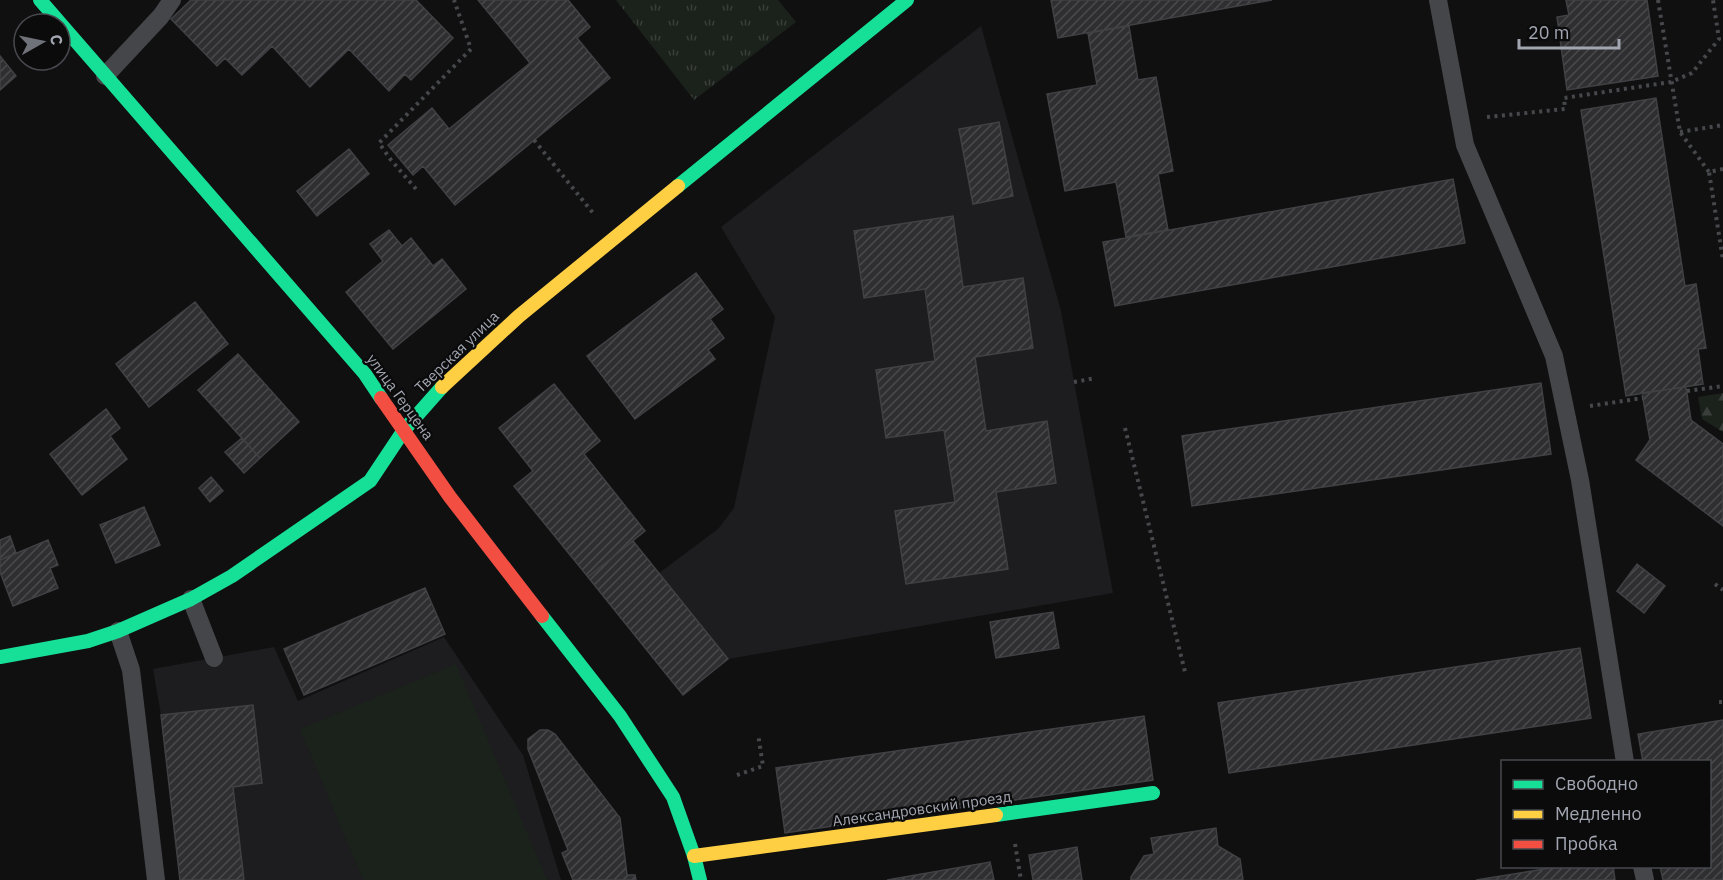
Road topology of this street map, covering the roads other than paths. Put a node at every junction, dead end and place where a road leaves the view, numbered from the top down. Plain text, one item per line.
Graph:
1 (40, 0) edge
2 (172, 0) edge
3 (907, 0) edge
4 (1438, 0) edge
5 (105, 76) junction
6 (404, 430) junction
7 (191, 599) junction
8 (118, 631) junction
9 (0, 657) edge
10 (214, 658) dead end
11 (1625, 760) edge
12 (1153, 793) dead end
13 (694, 856) junction
14 (156, 880) edge
15 (700, 880) edge

1 - 5 street, улица Герцена
2 - 5 lane
3 - 6 street, Тверская улица
4 - 11 lane
5 - 6 street, улица Герцена
6 - 7 street, Тверская улица
6 - 13 street, улица Герцена
7 - 8 street, Тверская улица
7 - 10 lane
8 - 9 street, Тверская улица
8 - 14 lane
12 - 13 street, Александровский проезд
13 - 15 street, улица Герцена

